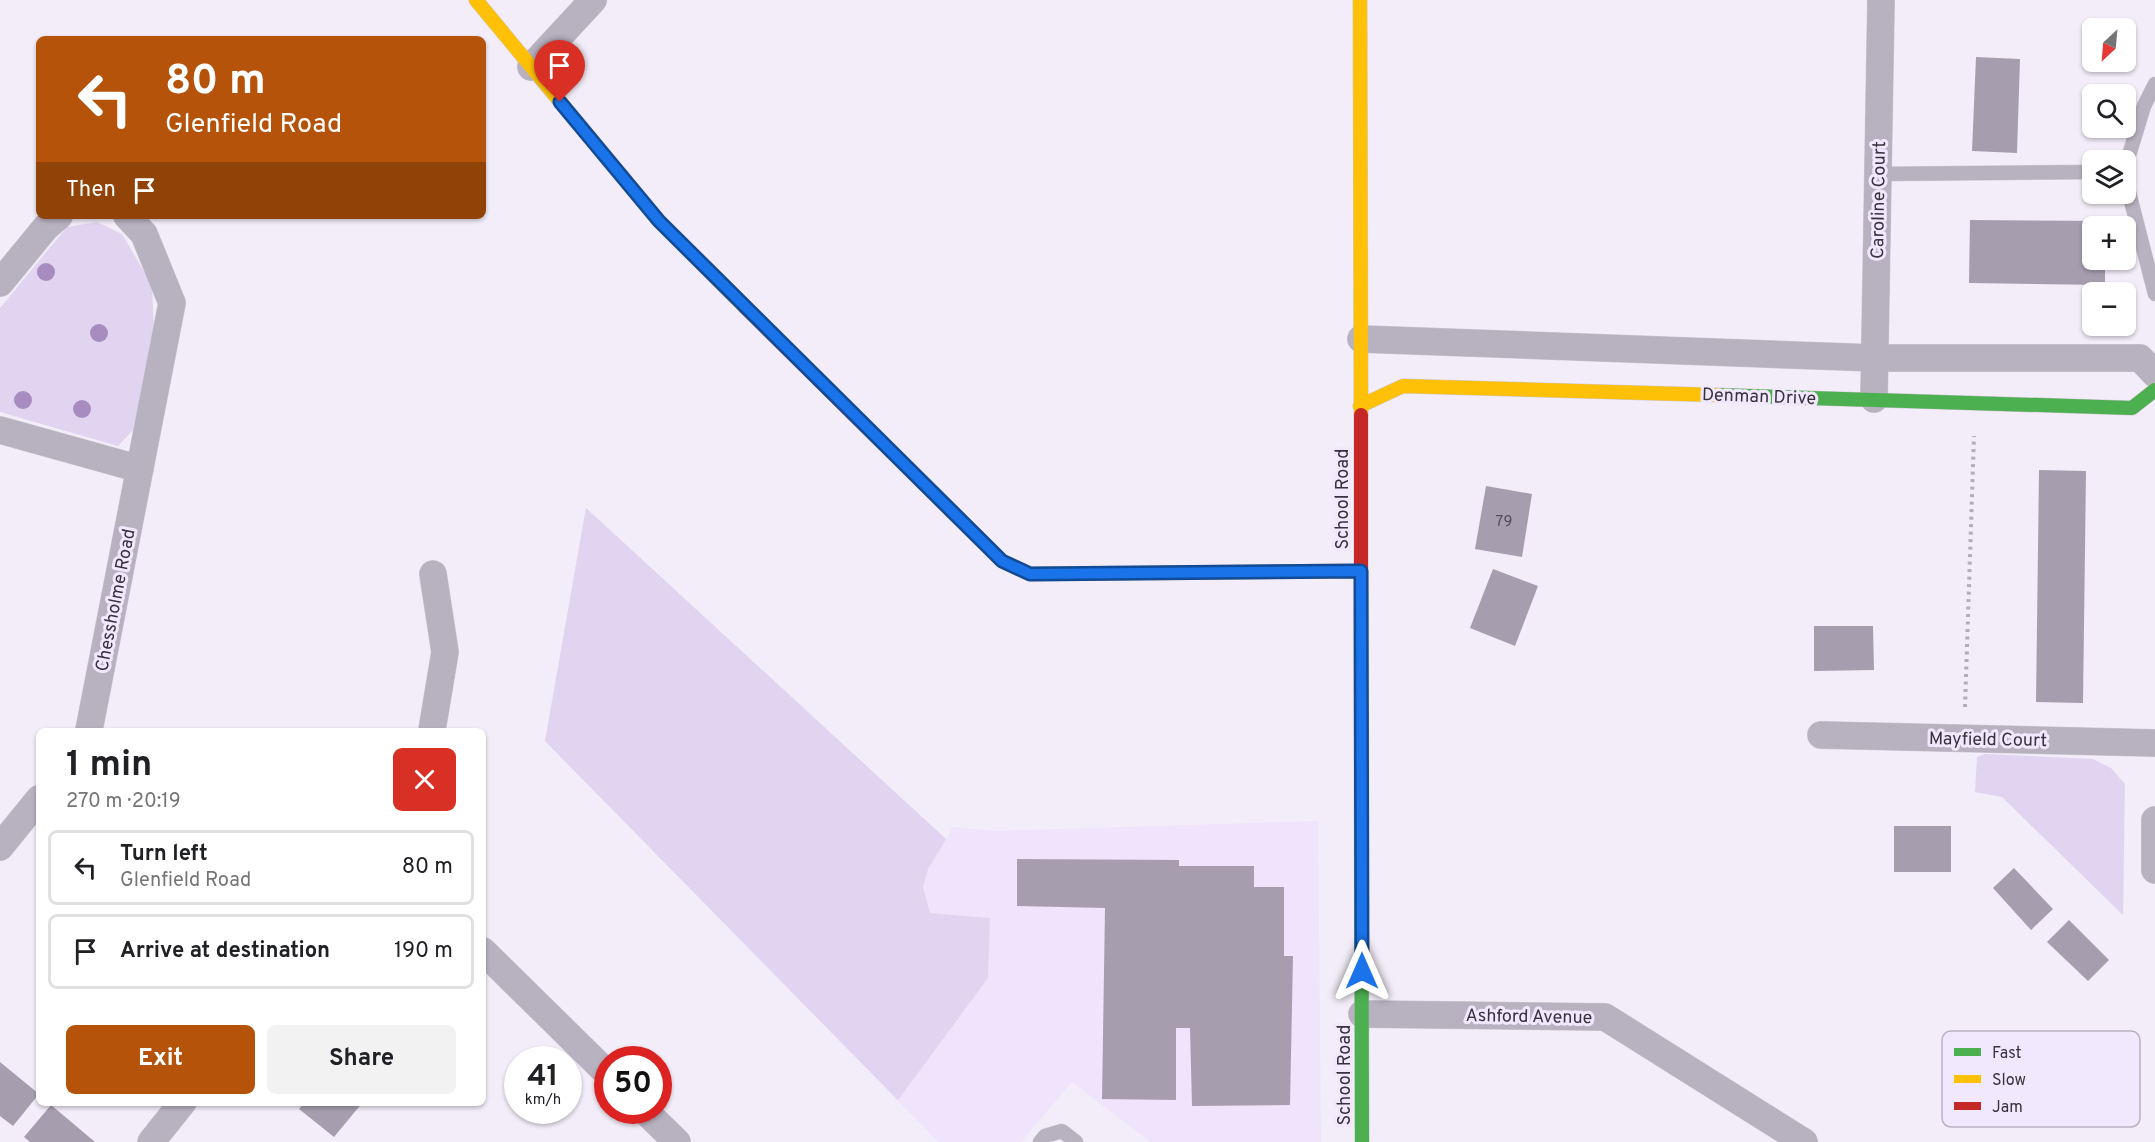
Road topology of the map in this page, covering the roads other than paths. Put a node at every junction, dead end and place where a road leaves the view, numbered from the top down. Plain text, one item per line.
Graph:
1 (476, 0) edge
2 (592, 0) edge
3 (1360, 0) edge
4 (1881, 0) edge
5 (531, 67) junction
6 (2155, 84) edge
7 (2131, 150) edge
8 (2082, 172) edge
9 (1878, 174) junction
10 (2132, 204) edge
11 (55, 219) edge
12 (130, 219) edge
13 (0, 283) edge
14 (2155, 294) edge
15 (1361, 339) junction
16 (1875, 358) junction
17 (2155, 374) edge
18 (2155, 390) edge
19 (1874, 399) junction
20 (1360, 406) junction
21 (0, 430) edge
22 (140, 469) junction
23 (1361, 571) junction
24 (433, 574) dead end
25 (89, 728) edge
26 (432, 728) edge
27 (1821, 735) dead end
28 (2155, 743) edge
29 (36, 803) edge
30 (2155, 820) edge
31 (0, 848) edge
32 (2155, 870) edge
33 (486, 954) edge
34 (1362, 1014) junction
35 (594, 1060) edge
36 (180, 1106) edge
37 (658, 1124) edge
38 (151, 1142) edge
39 (677, 1142) edge
40 (1040, 1142) edge
41 (1076, 1142) edge
42 (1362, 1142) edge
43 (1804, 1142) edge

1 - 5 street
2 - 5 street
3 - 15 street, School Road
4 - 9 street, Caroline Court
5 - 23 street
6 - 7 lane
8 - 9 lane
9 - 16 street, Caroline Court
10 - 14 lane
11 - 13 street
12 - 22 street, Chessholme Road
15 - 16 street
15 - 20 street, School Road
16 - 17 street
16 - 19 street, Caroline Court
18 - 19 street, Denman Drive
19 - 20 street, Denman Drive
20 - 23 street, School Road
21 - 22 street
22 - 25 street, Chessholme Road
23 - 34 street, School Road
24 - 26 street
27 - 28 street, Mayfield Court
29 - 31 street
30 - 32 street
33 - 35 street
34 - 42 street, School Road
34 - 43 street, Ashford Avenue
36 - 38 street
37 - 39 street
40 - 41 lane

